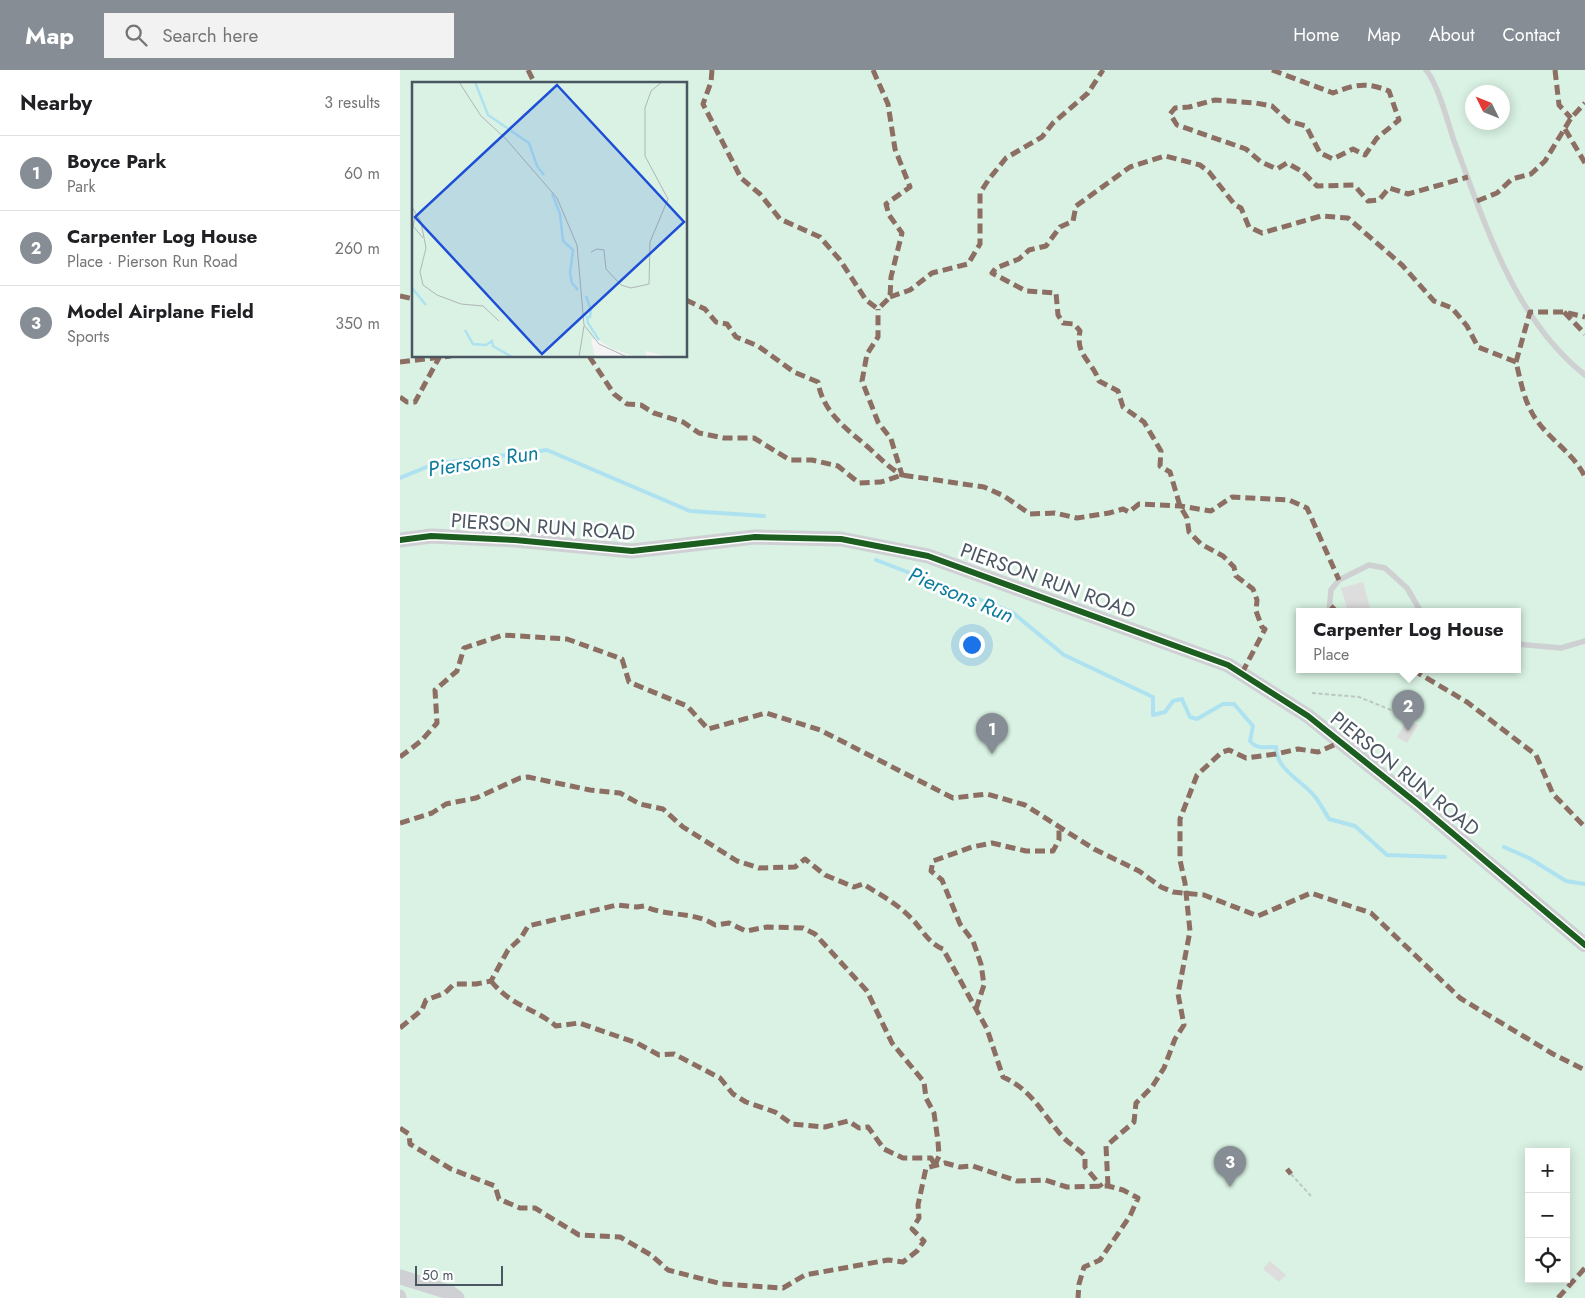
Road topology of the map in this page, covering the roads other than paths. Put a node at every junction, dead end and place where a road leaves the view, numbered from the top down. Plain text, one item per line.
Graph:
1 (1426, 70) edge
2 (1585, 375) edge
3 (400, 540) edge
4 (1330, 608) edge
5 (1419, 608) edge
6 (1585, 641) edge
7 (1521, 644) edge
8 (1585, 945) edge
9 (400, 1277) edge
10 (457, 1298) edge

1 - 2 lane
3 - 8 street, PIERSON RUN ROAD
4 - 5 lane
6 - 7 lane
9 - 10 street

